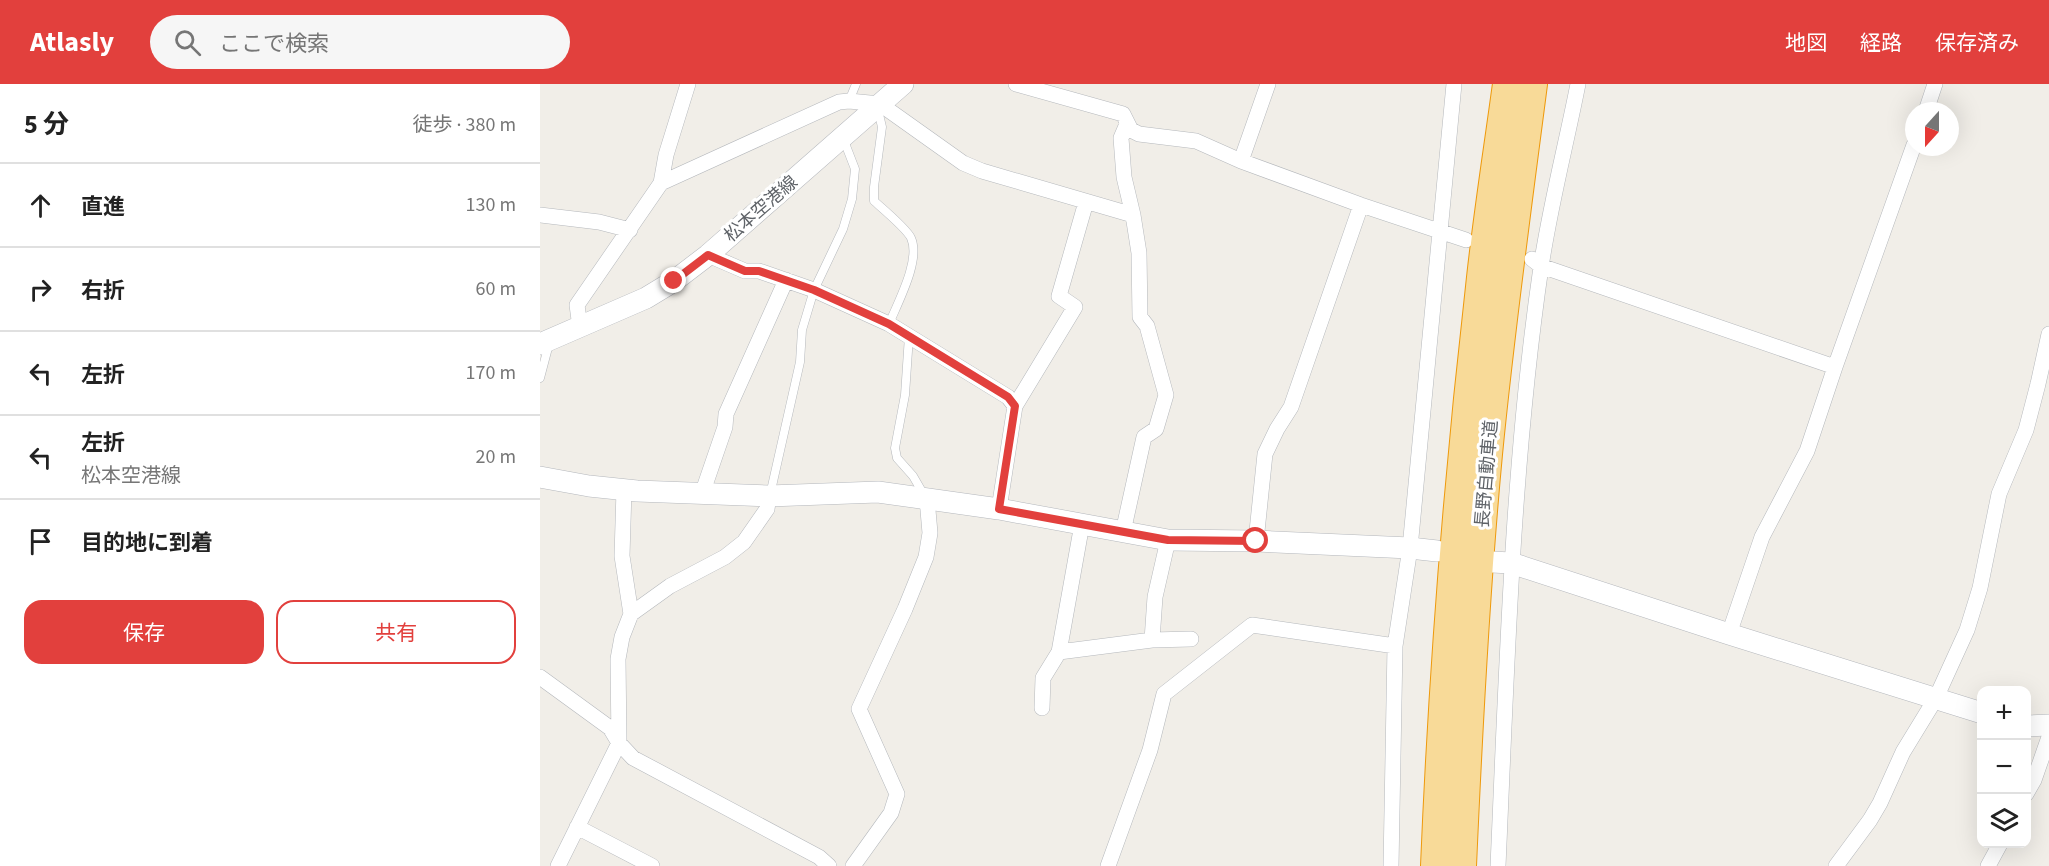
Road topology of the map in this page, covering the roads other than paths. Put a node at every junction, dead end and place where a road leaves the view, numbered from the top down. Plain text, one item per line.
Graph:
1 (688, 84) edge
2 (856, 84) edge
3 (903, 84) edge
4 (1016, 84) edge
5 (1268, 84) edge
6 (1454, 84) edge
7 (1507, 84) edge
8 (1533, 84) edge
9 (1578, 84) edge
10 (1935, 84) edge
11 (849, 101) junction
12 (1929, 102) edge
13 (879, 106) junction
14 (1127, 124) junction
15 (842, 136) junction
16 (1910, 156) edge
17 (1241, 160) junction
18 (661, 183) junction
19 (1528, 190) dead end
20 (1482, 197) dead end
21 (1086, 202) junction
22 (1361, 205) junction
23 (540, 215) edge
24 (1133, 215) junction
25 (630, 230) junction
26 (1438, 232) junction
27 (1466, 240) dead end
28 (708, 255) junction
29 (1537, 263) junction
30 (786, 280) junction
31 (1480, 285) junction
32 (814, 290) junction
33 (889, 324) junction
34 (1502, 324) junction
35 (580, 327) junction
36 (2049, 334) edge
37 (909, 336) junction
38 (545, 342) edge
39 (1835, 367) junction
40 (2046, 367) edge
41 (540, 378) edge
42 (1015, 406) junction
43 (540, 477) edge
44 (624, 490) junction
45 (702, 494) junction
46 (770, 496) junction
47 (927, 499) junction
48 (999, 509) junction
49 (1082, 524) junction
50 (1123, 532) junction
51 (1168, 540) junction
52 (1256, 541) junction
53 (1410, 548) junction
54 (1437, 551) dead end
55 (1502, 562) junction
56 (631, 614) junction
57 (1729, 634) junction
58 (1191, 639) dead end
59 (1152, 640) junction
60 (1395, 646) junction
61 (1059, 652) junction
62 (540, 677) edge
63 (1936, 698) junction
64 (1042, 708) dead end
65 (1977, 711) edge
66 (2049, 725) edge
67 (2031, 726) edge
68 (2049, 737) edge
69 (619, 743) junction
70 (2031, 785) edge
71 (577, 826) junction
72 (1997, 848) edge
73 (558, 866) edge
74 (652, 866) edge
75 (829, 866) edge
76 (853, 866) edge
77 (1108, 866) edge
78 (1391, 866) edge
79 (1435, 866) edge
80 (1462, 866) edge
81 (1498, 866) edge
82 (1836, 866) edge
83 (1988, 866) edge

1 - 18 street
2 - 11 lane
3 - 13 street, 松本空港線
4 - 14 street
5 - 17 street
6 - 26 street
7 - 31 highway, 長野自動車道
8 - 34 highway, 長野自動車道
9 - 29 street
10 - 12 street
11 - 13 street
11 - 18 street
13 - 15 street, 松本空港線
13 - 21 street
13 - 33 lane
14 - 17 street
14 - 24 street
15 - 28 street, 松本空港線
15 - 32 lane
16 - 39 street
17 - 22 street
18 - 25 street
19 - 34 lane
20 - 31 lane
21 - 24 street
21 - 42 street
22 - 26 street
22 - 52 street
23 - 25 street
24 - 50 street
25 - 35 street
26 - 27 street
26 - 53 street
28 - 30 street
28 - 35 street, 松本空港線
29 - 39 street
29 - 55 street
30 - 32 street
30 - 45 street
31 - 79 highway, 長野自動車道
32 - 33 street
32 - 46 lane
33 - 37 street
34 - 80 highway, 長野自動車道
35 - 38 street, 松本空港線
36 - 40 street
37 - 42 street
37 - 47 lane
38 - 41 lane
39 - 57 street
40 - 63 street
42 - 48 street
43 - 44 street
44 - 45 street
44 - 56 street
45 - 46 street
46 - 47 street
46 - 56 street
47 - 48 street
47 - 76 street
48 - 49 street
49 - 50 street
49 - 61 street
50 - 51 street
51 - 52 street
51 - 59 street
52 - 53 street
53 - 54 street
53 - 60 street
55 - 57 street
55 - 81 street
56 - 69 street
57 - 63 street
58 - 59 street
59 - 61 street
60 - 77 street
60 - 78 street
61 - 64 street
62 - 69 street
63 - 65 street
63 - 82 street
66 - 67 street
68 - 70 street
69 - 71 street
69 - 75 street
71 - 73 street
71 - 74 street
72 - 83 street

